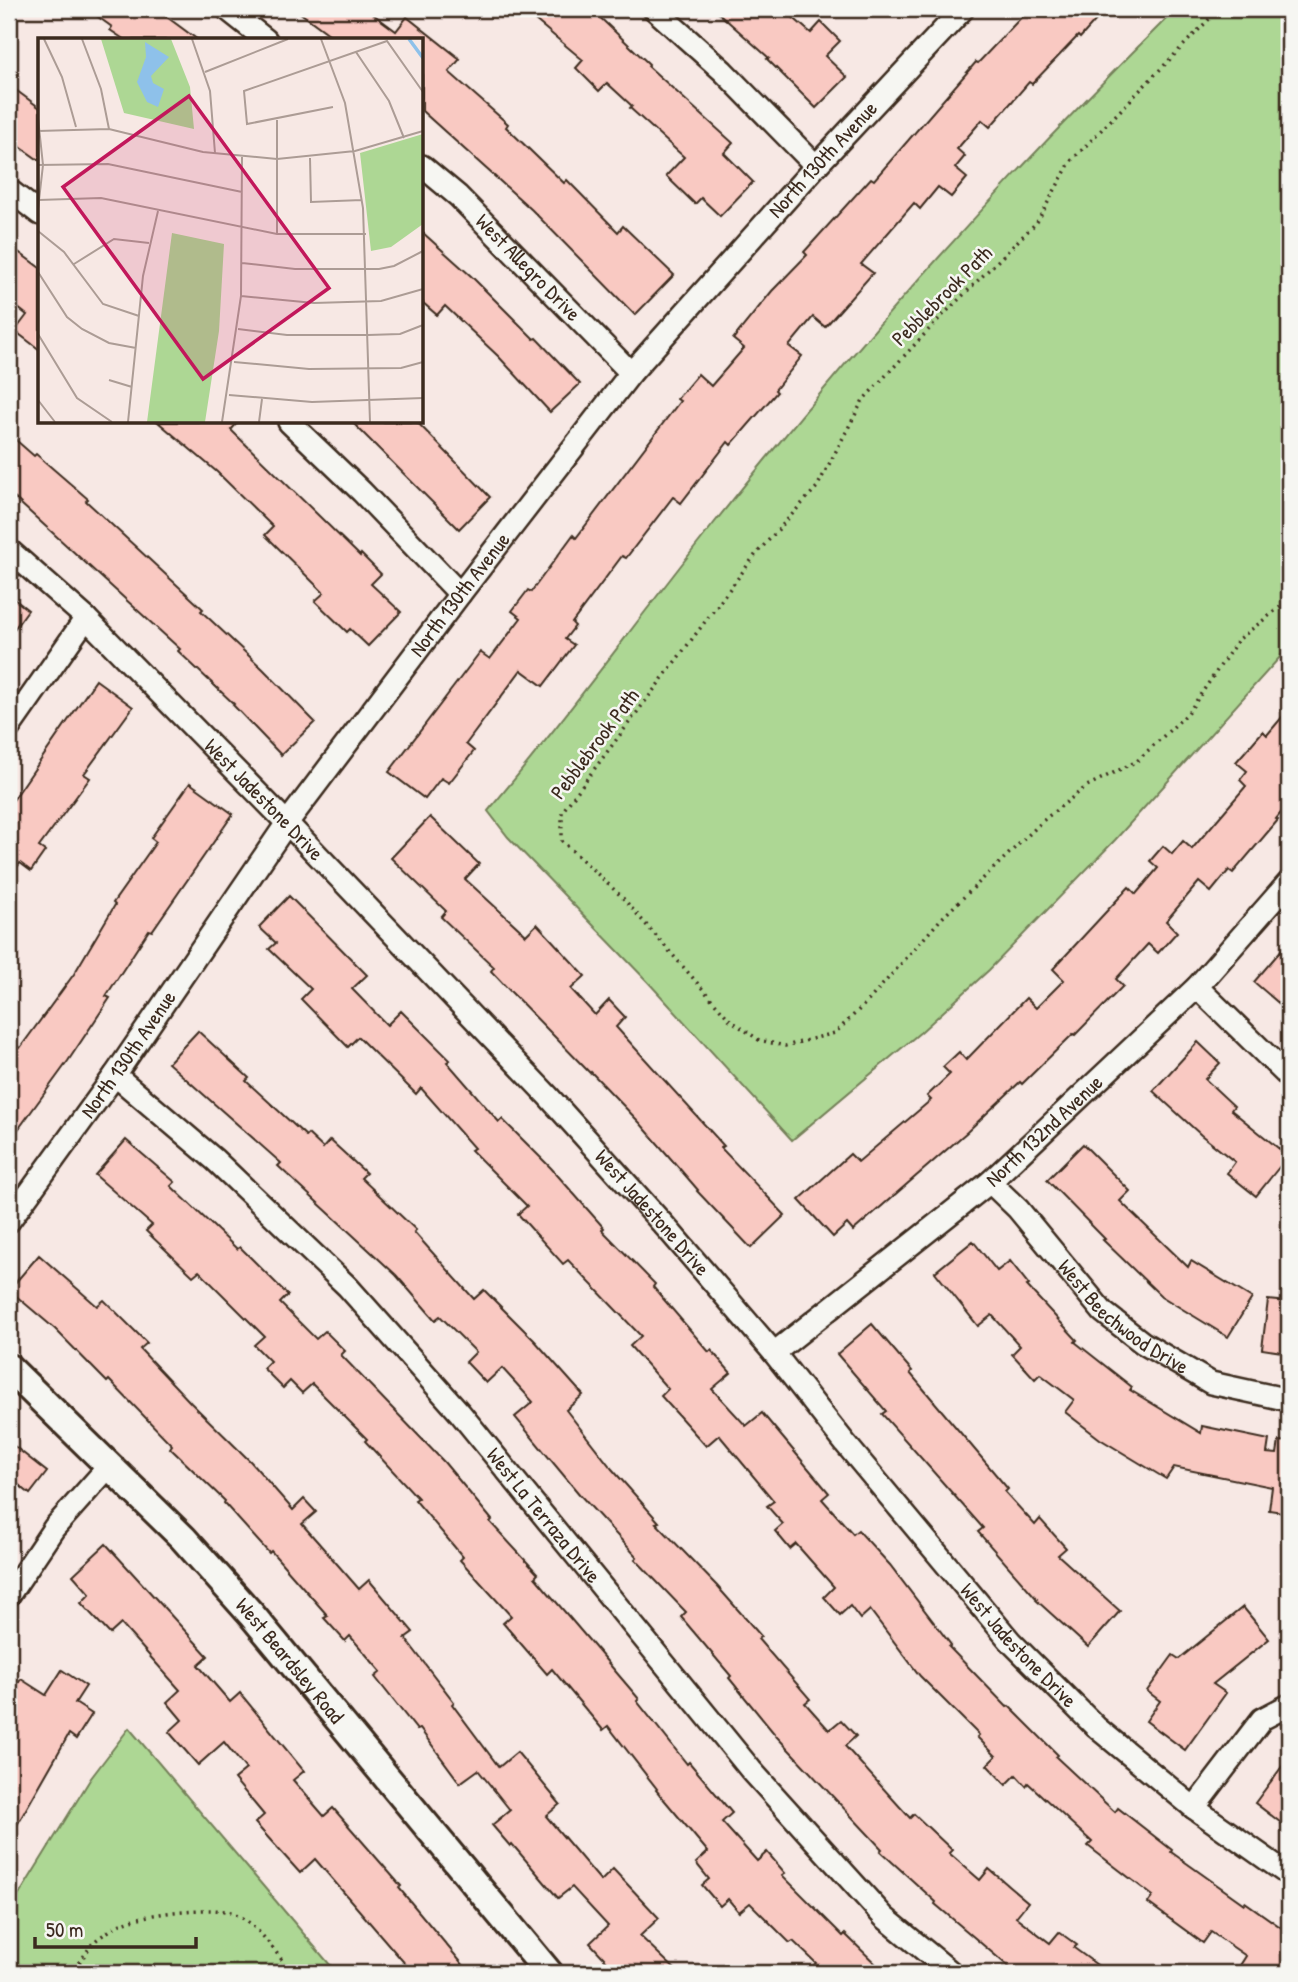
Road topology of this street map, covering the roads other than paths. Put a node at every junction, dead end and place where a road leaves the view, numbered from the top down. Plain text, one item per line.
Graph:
1 (227, 9) edge
2 (654, 9) edge
3 (963, 9) edge
4 (263, 38) edge
5 (816, 166) junction
6 (424, 168) edge
7 (9, 190) edge
8 (38, 212) edge
9 (631, 373) junction
10 (291, 424) edge
11 (9, 550) edge
12 (460, 594) junction
13 (86, 618) junction
14 (9, 728) edge
15 (287, 823) junction
16 (1289, 882) edge
17 (1197, 987) junction
18 (115, 1075) junction
19 (1289, 1077) edge
20 (990, 1182) junction
21 (9, 1221) edge
22 (774, 1353) junction
23 (9, 1368) edge
24 (1289, 1400) edge
25 (110, 1465) junction
26 (9, 1595) edge
27 (1289, 1705) edge
28 (1194, 1808) junction
29 (1289, 1875) edge
30 (549, 1973) edge
31 (952, 1973) edge

1 - 4 street
2 - 5 street
3 - 5 street, North 130th Avenue
5 - 9 street, North 130th Avenue
6 - 9 street, West Allegro Drive
7 - 8 street
9 - 12 street, North 130th Avenue
10 - 12 street
11 - 13 street, West Jadestone Drive
12 - 15 street, North 130th Avenue
13 - 14 street
13 - 15 street, West Jadestone Drive
15 - 18 street, North 130th Avenue
15 - 22 street, West Jadestone Drive
16 - 17 street, North 132nd Avenue
17 - 19 street
17 - 20 street, North 132nd Avenue
18 - 21 street, North 130th Avenue
18 - 31 street, West La Terraza Drive
20 - 22 street, North 132nd Avenue
20 - 24 street, West Beechwood Drive
22 - 28 street, West Jadestone Drive
23 - 25 street, West Beardsley Road
25 - 26 street
25 - 30 street, West Beardsley Road
27 - 28 street
28 - 29 street, West Jadestone Drive

